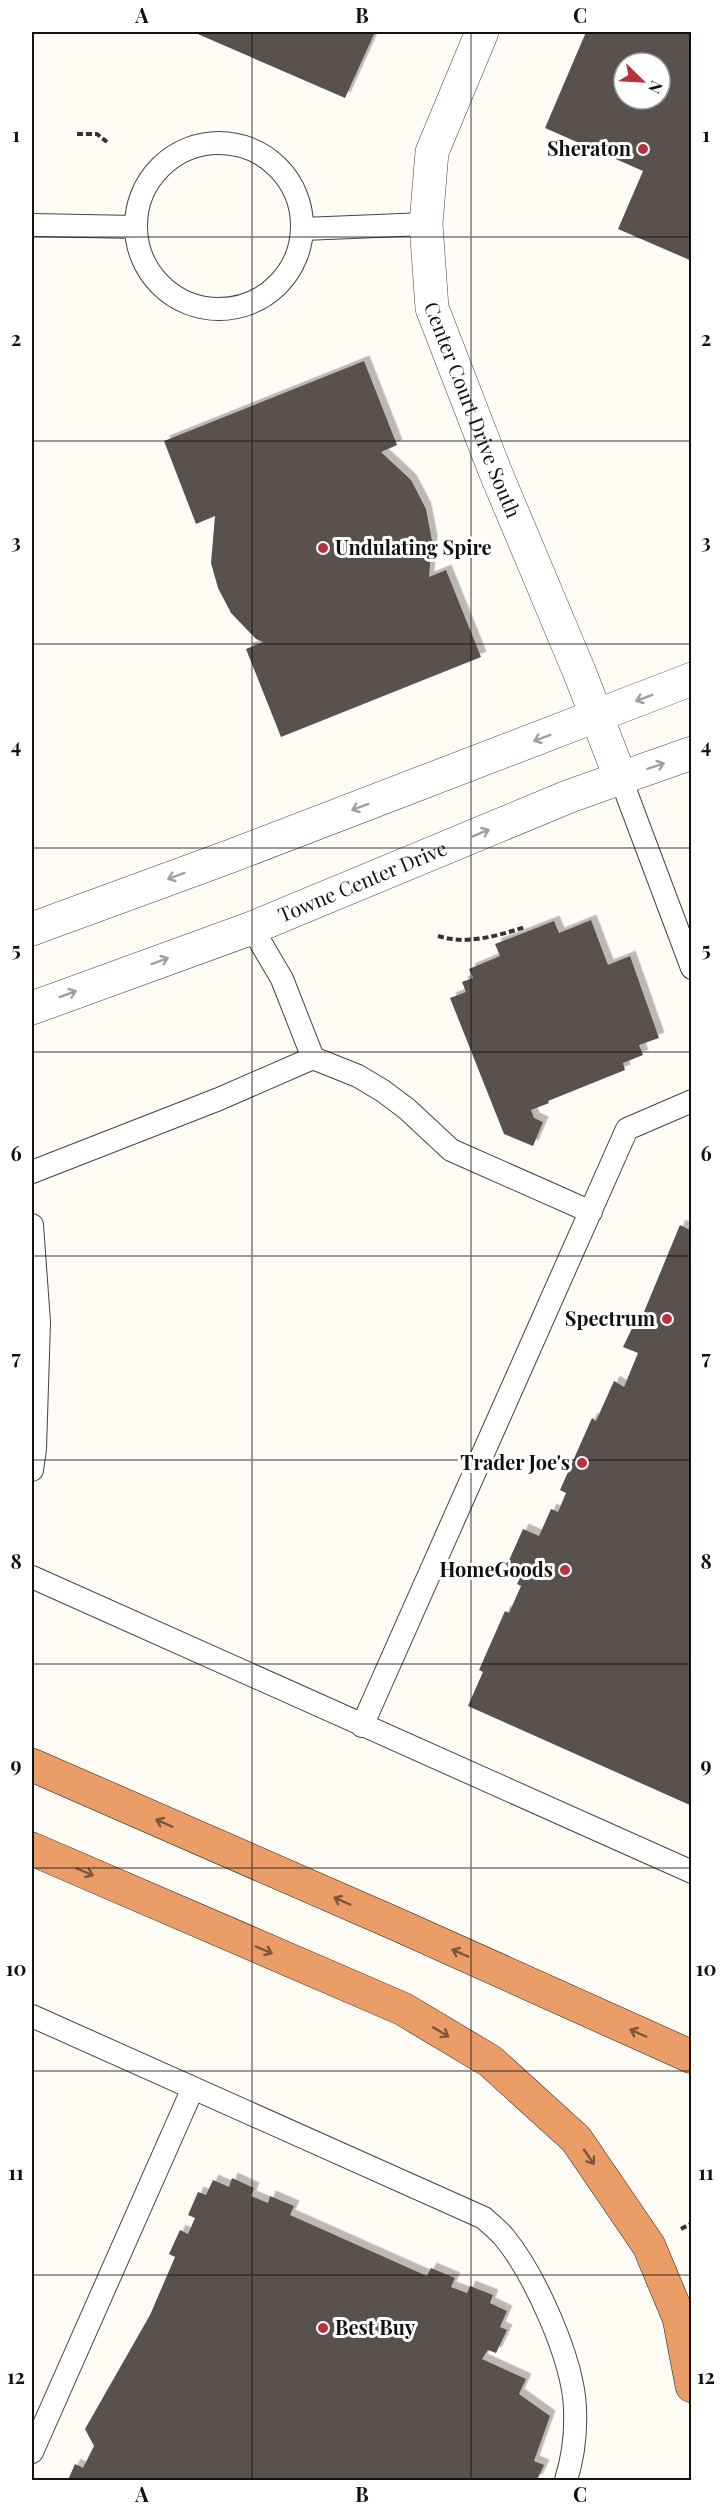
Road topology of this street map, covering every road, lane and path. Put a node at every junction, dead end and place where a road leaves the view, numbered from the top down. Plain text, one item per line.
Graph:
1 (482, 32) edge
2 (77, 134) dead end
3 (107, 142) dead end
4 (426, 224) junction
5 (32, 225) edge
6 (136, 227) junction
7 (303, 228) junction
8 (692, 679) edge
9 (597, 716) junction
10 (692, 753) edge
11 (621, 779) junction
12 (524, 925) dead end
13 (252, 928) junction
14 (32, 929) edge
15 (438, 936) dead end
16 (692, 968) edge
17 (32, 1008) edge
18 (313, 1058) junction
19 (692, 1101) edge
20 (32, 1172) edge
21 (591, 1212) junction
22 (32, 1225) edge
23 (32, 1470) edge
24 (32, 1577) edge
25 (362, 1726) junction
26 (32, 1765) edge
27 (32, 1849) edge
28 (692, 1872) edge
29 (32, 2016) edge
30 (692, 2056) edge
31 (194, 2088) junction
32 (692, 2386) edge
33 (32, 2452) edge
34 (566, 2481) edge

1 - 4 street, Center Court Drive South
2 - 3 path
4 - 7 lane
4 - 9 street, Center Court Drive South
5 - 6 lane
6 - 7 lane
6 - 7 lane
8 -> 9 street
9 - 11 street, Center Court Drive South
9 -> 14 street
11 -> 10 street, Towne Center Drive
13 -> 11 street, Towne Center Drive
11 - 16 lane
12 - 15 path
17 -> 13 street, Towne Center Drive
13 - 18 lane
18 - 20 lane
18 - 21 lane
19 - 21 lane
21 - 25 lane
22 - 23 lane
24 - 25 lane
25 - 28 lane
30 -> 26 highway
27 -> 32 highway
29 - 31 lane
31 - 33 lane
31 - 34 lane

